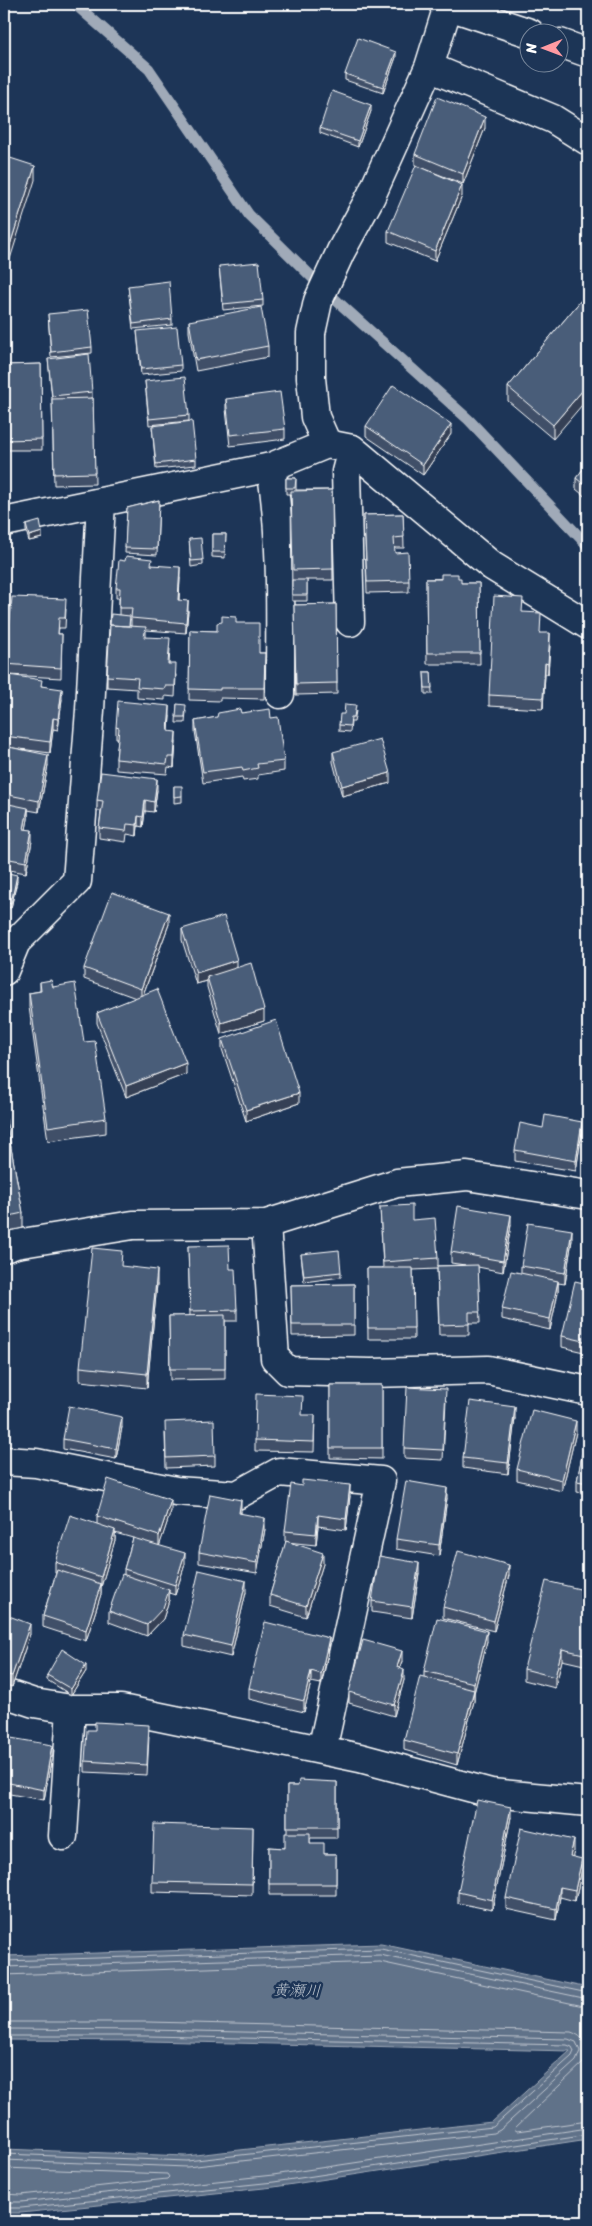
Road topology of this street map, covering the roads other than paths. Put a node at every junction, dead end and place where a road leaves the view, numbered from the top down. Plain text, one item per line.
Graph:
1 (445, 5) edge
2 (520, 30) edge
3 (570, 46) edge
4 (588, 52) edge
5 (429, 68) junction
6 (588, 141) edge
7 (339, 446) junction
8 (271, 468) junction
9 (101, 502) junction
10 (4, 522) edge
11 (350, 622) dead end
12 (588, 625) edge
13 (280, 694) dead end
14 (4, 971) edge
15 (588, 1195) edge
16 (266, 1224) junction
17 (4, 1248) edge
18 (588, 1391) edge
19 (4, 1462) edge
20 (4, 1693) edge
21 (71, 1709) junction
22 (322, 1750) junction
23 (588, 1802) edge
24 (63, 1836) dead end

1 - 2 street
1 - 5 street
3 - 4 street
5 - 6 street
5 - 7 street
7 - 8 street
7 - 11 street
7 - 12 street
8 - 9 street
8 - 13 street
9 - 10 street
9 - 14 street
15 - 16 street
16 - 17 street
16 - 18 street
19 - 22 street
20 - 21 street
21 - 22 street
21 - 24 street
22 - 23 street

